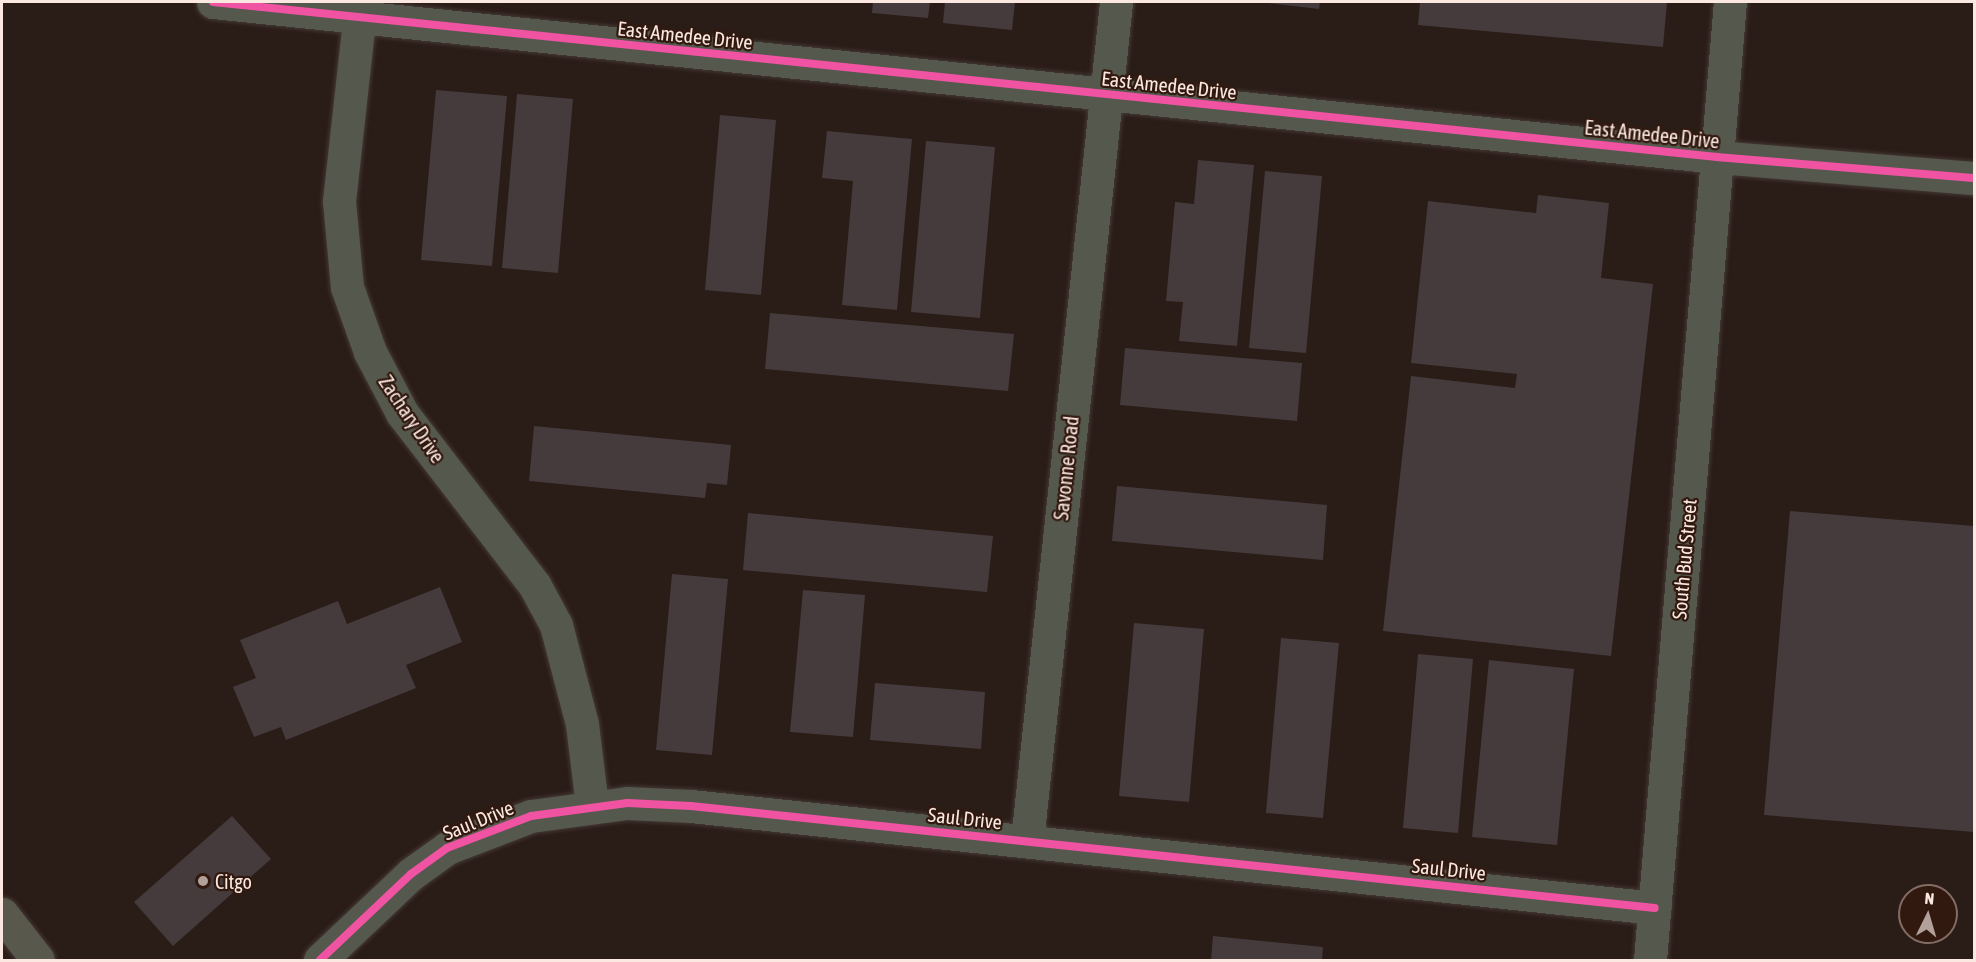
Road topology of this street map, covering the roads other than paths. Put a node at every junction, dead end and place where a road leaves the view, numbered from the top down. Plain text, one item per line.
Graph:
1 (213, 2) edge
2 (1116, 2) edge
3 (1730, 2) edge
4 (361, 9) edge
5 (1106, 95) junction
6 (1717, 157) junction
7 (1974, 178) edge
8 (592, 805) junction
9 (1027, 841) junction
10 (1655, 908) junction
11 (2, 914) edge
12 (38, 960) edge
13 (320, 960) edge
14 (1650, 960) edge

1 - 4 street, East Amedee Drive
2 - 5 street
3 - 6 street, South Bud Street
4 - 5 street, East Amedee Drive
4 - 8 street, Zachary Drive
5 - 6 street, East Amedee Drive
5 - 9 street, Savonne Road
6 - 7 street, East Amedee Drive
6 - 10 street, South Bud Street
8 - 9 street, Saul Drive
8 - 13 street, Saul Drive
9 - 10 street, Saul Drive
10 - 14 street, South Bud Street
11 - 12 main road

